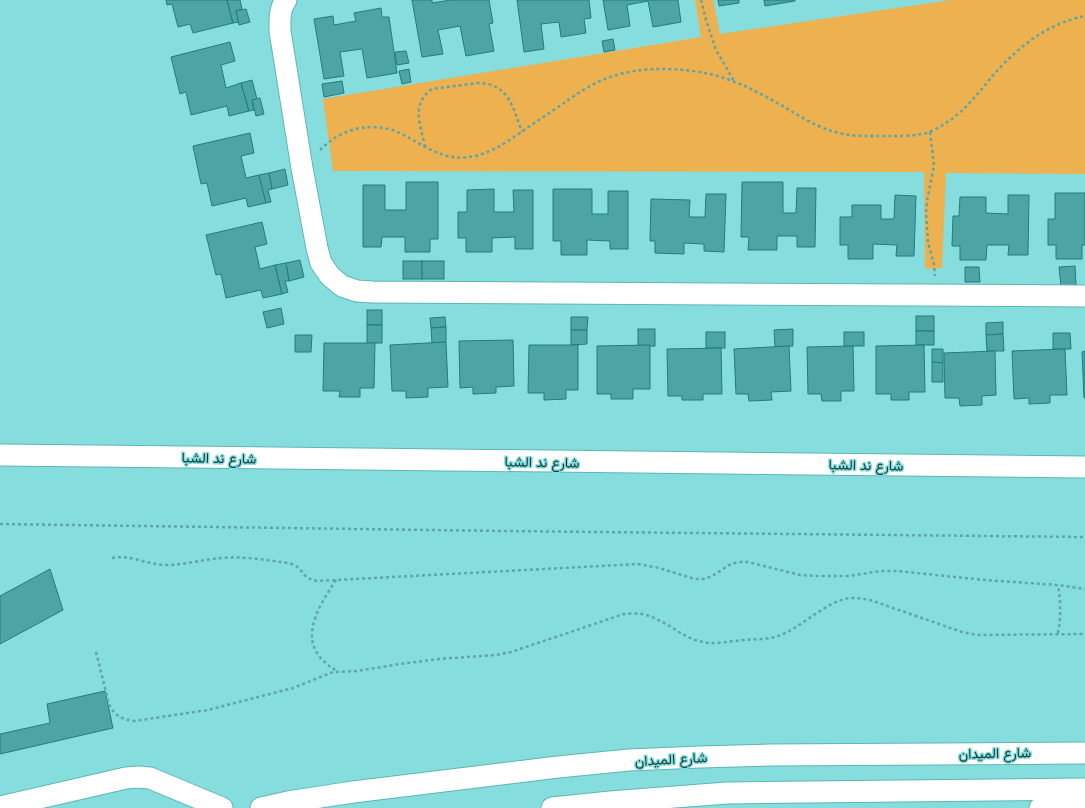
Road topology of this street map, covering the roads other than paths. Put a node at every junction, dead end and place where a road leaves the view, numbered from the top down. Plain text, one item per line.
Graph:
1 (286, 0) edge
2 (1085, 296) edge
3 (0, 456) edge
4 (1085, 467) edge
5 (1085, 752) edge
6 (1085, 789) edge
7 (610, 802) junction
8 (1085, 804) edge
9 (0, 807) edge
10 (222, 808) edge
11 (261, 808) edge
12 (552, 808) edge
13 (640, 808) edge
14 (1040, 808) edge

1 - 2 street
3 - 4 street, شارع ند الشبا
5 - 11 street, شارع الميدان
6 - 7 street
7 - 12 street
7 - 13 street
8 - 14 street
9 - 10 street

